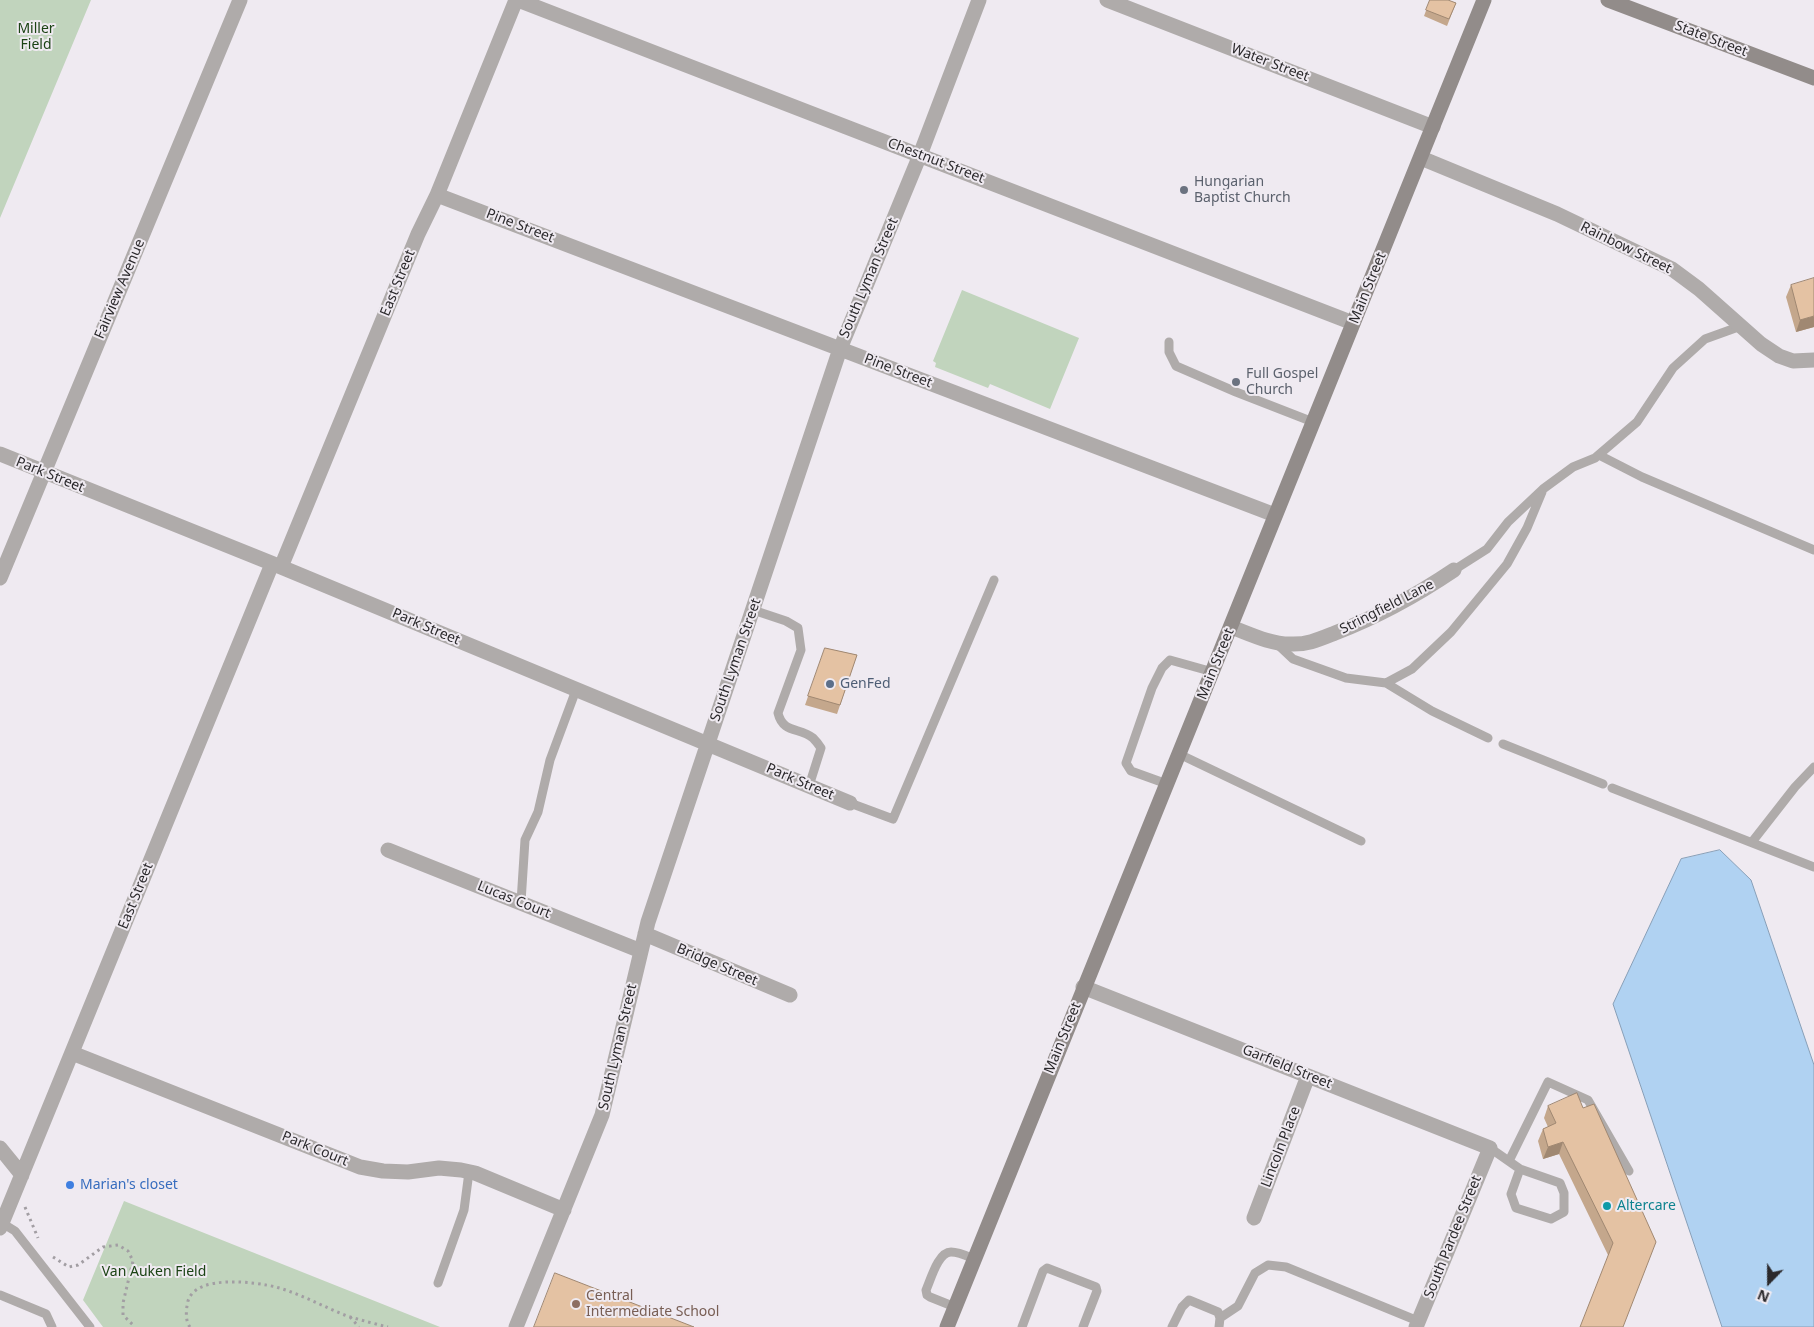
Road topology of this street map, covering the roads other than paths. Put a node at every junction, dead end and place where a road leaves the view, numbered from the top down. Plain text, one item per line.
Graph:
1 (240, 0) edge
2 (517, 0) edge
3 (979, 0) edge
4 (1108, 0) edge
5 (1484, 0) edge
6 (1608, 0) edge
7 (1814, 78) edge
8 (1432, 127) junction
9 (920, 155) junction
10 (1421, 158) junction
11 (437, 194) junction
12 (1354, 323) junction
13 (1740, 326) junction
14 (1169, 342) dead end
15 (840, 349) junction
16 (1814, 360) edge
17 (1313, 422) junction
18 (0, 454) edge
19 (1598, 455) junction
20 (44, 472) junction
21 (1543, 490) junction
22 (1275, 515) junction
23 (1814, 550) edge
24 (276, 566) junction
25 (1454, 570) joint
26 (0, 578) edge
27 (994, 580) dead end
28 (753, 610) junction
29 (1231, 628) junction
30 (1275, 642) junction
31 (1212, 672) junction
32 (1386, 683) junction
33 (576, 690) junction
34 (1488, 738) dead end
35 (708, 744) junction
36 (1504, 744) dead end
37 (1179, 754) junction
38 (1814, 767) edge
39 (1166, 784) junction
40 (1603, 784) dead end
41 (809, 786) junction
42 (1612, 788) dead end
43 (850, 803) joint
44 (1361, 841) dead end
45 (1752, 842) junction
46 (388, 850) dead end
47 (1814, 867) edge
48 (521, 902) junction
49 (645, 934) junction
50 (641, 951) junction
51 (1083, 987) junction
52 (790, 995) dead end
53 (72, 1053) junction
54 (1308, 1076) junction
55 (0, 1148) edge
56 (1490, 1148) junction
57 (1509, 1161) junction
58 (1520, 1169) junction
59 (1629, 1171) dead end
60 (469, 1172) junction
61 (22, 1175) junction
62 (564, 1210) junction
63 (1254, 1218) dead end
64 (1, 1226) edge
65 (974, 1259) junction
66 (438, 1283) dead end
67 (0, 1295) edge
68 (955, 1307) junction
69 (1219, 1323) edge
70 (1417, 1324) edge
71 (52, 1327) edge
72 (90, 1327) edge
73 (516, 1327) edge
74 (947, 1327) edge
75 (1022, 1327) edge
76 (1083, 1327) edge
77 (1172, 1327) edge

1 - 20 street, Fairview Avenue
2 - 9 street, Chestnut Street
2 - 11 street, East Street
3 - 9 street, South Lyman Street
4 - 8 street, Water Street
5 - 8 main road, Main Street
6 - 7 main road, State Street
8 - 10 main road, Main Street
9 - 12 street, Chestnut Street
9 - 15 street, South Lyman Street
10 - 12 main road, Main Street
10 - 13 street, Rainbow Street
11 - 15 street, Pine Street
11 - 24 street, East Street
12 - 17 main road, Main Street
13 - 16 street, Rainbow Street
13 - 19 lane
14 - 17 lane
15 - 22 street, Pine Street
15 - 28 street, South Lyman Street
17 - 22 main road, Main Street
18 - 20 street, Park Street
19 - 21 lane
19 - 23 lane
20 - 24 street, Park Street
20 - 26 street, Fairview Avenue
21 - 25 lane
21 - 32 lane
22 - 29 main road, Main Street
24 - 33 street, Park Street
24 - 53 street, East Street
25 - 30 street, Stringfield Lane
27 - 43 lane
28 - 35 street, South Lyman Street
28 - 41 lane
29 - 30 street, Stringfield Lane
29 - 31 main road, Main Street
30 - 32 lane
31 - 37 main road, Main Street
31 - 39 lane
32 - 34 lane
33 - 35 street, Park Street
33 - 48 lane
35 - 41 street, Park Street
35 - 49 street, South Lyman Street
36 - 40 lane
37 - 39 main road, Main Street
37 - 44 lane
38 - 45 lane
39 - 51 main road, Main Street
41 - 43 street, Park Street
42 - 45 lane
45 - 47 lane
46 - 48 street, Lucas Court
48 - 50 street, Lucas Court
49 - 50 street, South Lyman Street
49 - 52 street, Bridge Street
50 - 62 street, South Lyman Street
51 - 54 street, Garfield Street
51 - 65 main road, Main Street
53 - 60 street, Park Court
53 - 61 street, East Street
54 - 56 street, Garfield Street
54 - 63 street, Lincoln Place
55 - 61 street
56 - 57 lane
56 - 70 street, South Pardee Street
57 - 58 lane
57 - 59 lane
58 - 58 lane
60 - 62 street, Park Court
60 - 66 lane
61 - 64 street, East Street
62 - 73 street, South Lyman Street
64 - 72 lane
65 - 68 main road, Main Street
65 - 68 lane
67 - 71 lane
68 - 74 main road, Main Street
69 - 70 lane
69 - 77 lane
75 - 76 lane

